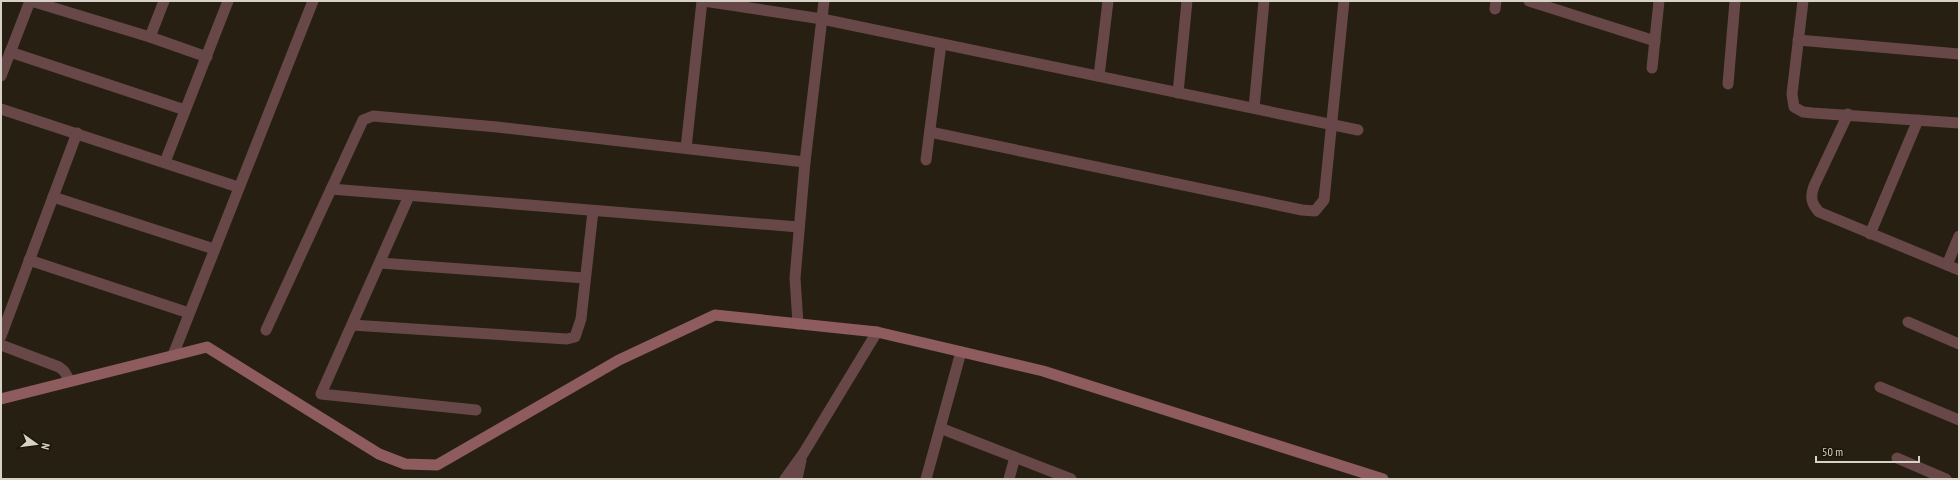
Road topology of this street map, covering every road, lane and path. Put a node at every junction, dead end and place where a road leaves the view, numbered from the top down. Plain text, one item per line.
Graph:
1 (30, 1) edge
2 (164, 1) edge
3 (228, 1) edge
4 (313, 1) edge
5 (703, 1) edge
6 (824, 1) edge
7 (1108, 1) edge
8 (1187, 1) edge
9 (1264, 1) edge
10 (1344, 1) edge
11 (1529, 1) edge
12 (1659, 1) edge
13 (1735, 1) edge
14 (1803, 1) edge
15 (822, 19) junction
16 (150, 37) junction
17 (1798, 40) junction
18 (1655, 41) junction
19 (941, 44) junction
20 (10, 52) junction
21 (1959, 54) edge
22 (206, 57) junction
23 (1652, 68) dead end
24 (1, 76) edge
25 (1099, 76) junction
26 (1728, 84) dead end
27 (1178, 93) junction
28 (1254, 108) junction
29 (1, 109) edge
30 (186, 110) junction
31 (1848, 114) junction
32 (1918, 120) junction
33 (1959, 123) edge
34 (1331, 124) junction
35 (1358, 130) dead end
36 (930, 132) junction
37 (77, 133) junction
38 (686, 148) junction
39 (926, 160) dead end
40 (165, 162) junction
41 (806, 162) junction
42 (238, 187) junction
43 (331, 189) junction
44 (409, 196) junction
45 (53, 197) junction
46 (593, 211) junction
47 (800, 227) junction
48 (1870, 234) junction
49 (1959, 236) edge
50 (214, 249) junction
51 (29, 260) junction
52 (380, 262) junction
53 (1947, 265) junction
54 (1959, 270) edge
55 (585, 278) junction
56 (189, 313) junction
57 (1908, 322) dead end
58 (798, 324) junction
59 (352, 325) junction
60 (266, 330) dead end
61 (877, 332) junction
62 (1, 336) edge
63 (1959, 344) edge
64 (1, 345) edge
65 (961, 352) junction
66 (173, 355) junction
67 (70, 381) junction
68 (1880, 387) dead end
69 (1, 399) edge
70 (476, 410) dead end
71 (1959, 420) edge
72 (940, 428) junction
73 (803, 454) junction
74 (1015, 457) junction
75 (1897, 458) dead end
76 (785, 479) edge
77 (796, 479) edge
78 (926, 479) edge
79 (1009, 479) edge
80 (1071, 479) edge
81 (1384, 479) edge
82 (1946, 479) edge

1 - 16 street
1 - 20 street
2 - 16 street
3 - 22 street
4 - 42 street
5 - 15 street
5 - 38 street
6 - 15 street
7 - 25 street
8 - 27 street
9 - 28 street
10 - 34 street
11 - 18 street
12 - 18 street
13 - 26 street
14 - 17 street
15 - 19 street
15 - 41 street
16 - 22 street
17 - 21 street
17 - 31 street
18 - 23 street
19 - 25 street
19 - 36 street
20 - 24 street
20 - 30 street
22 - 30 street
25 - 27 street
27 - 28 street
28 - 34 street
29 - 37 street
30 - 40 street
31 - 32 street
31 - 48 street
32 - 33 street
32 - 48 street
34 - 35 street
34 - 36 street
36 - 39 street
37 - 40 street
37 - 45 street
38 - 41 street
38 - 43 street
40 - 42 street
41 - 47 street
42 - 50 street
43 - 44 street
43 - 60 street
44 - 46 street
44 - 52 street
45 - 50 street
45 - 51 street
46 - 47 street
46 - 55 street
47 - 58 street
48 - 53 street
49 - 53 street
50 - 56 street
51 - 56 street
51 - 62 street
52 - 55 street
52 - 59 street
53 - 54 street
55 - 59 street
56 - 66 street
57 - 63 street
58 - 61 main road
58 - 66 main road
59 - 70 street
61 - 65 main road
61 - 73 street
64 - 67 street
65 - 72 street
65 - 81 main road
66 - 67 main road
67 - 69 main road
68 - 71 street
72 - 74 street
72 - 78 street
73 - 76 street
73 - 77 street
74 - 79 street
74 - 80 street
75 - 82 street

